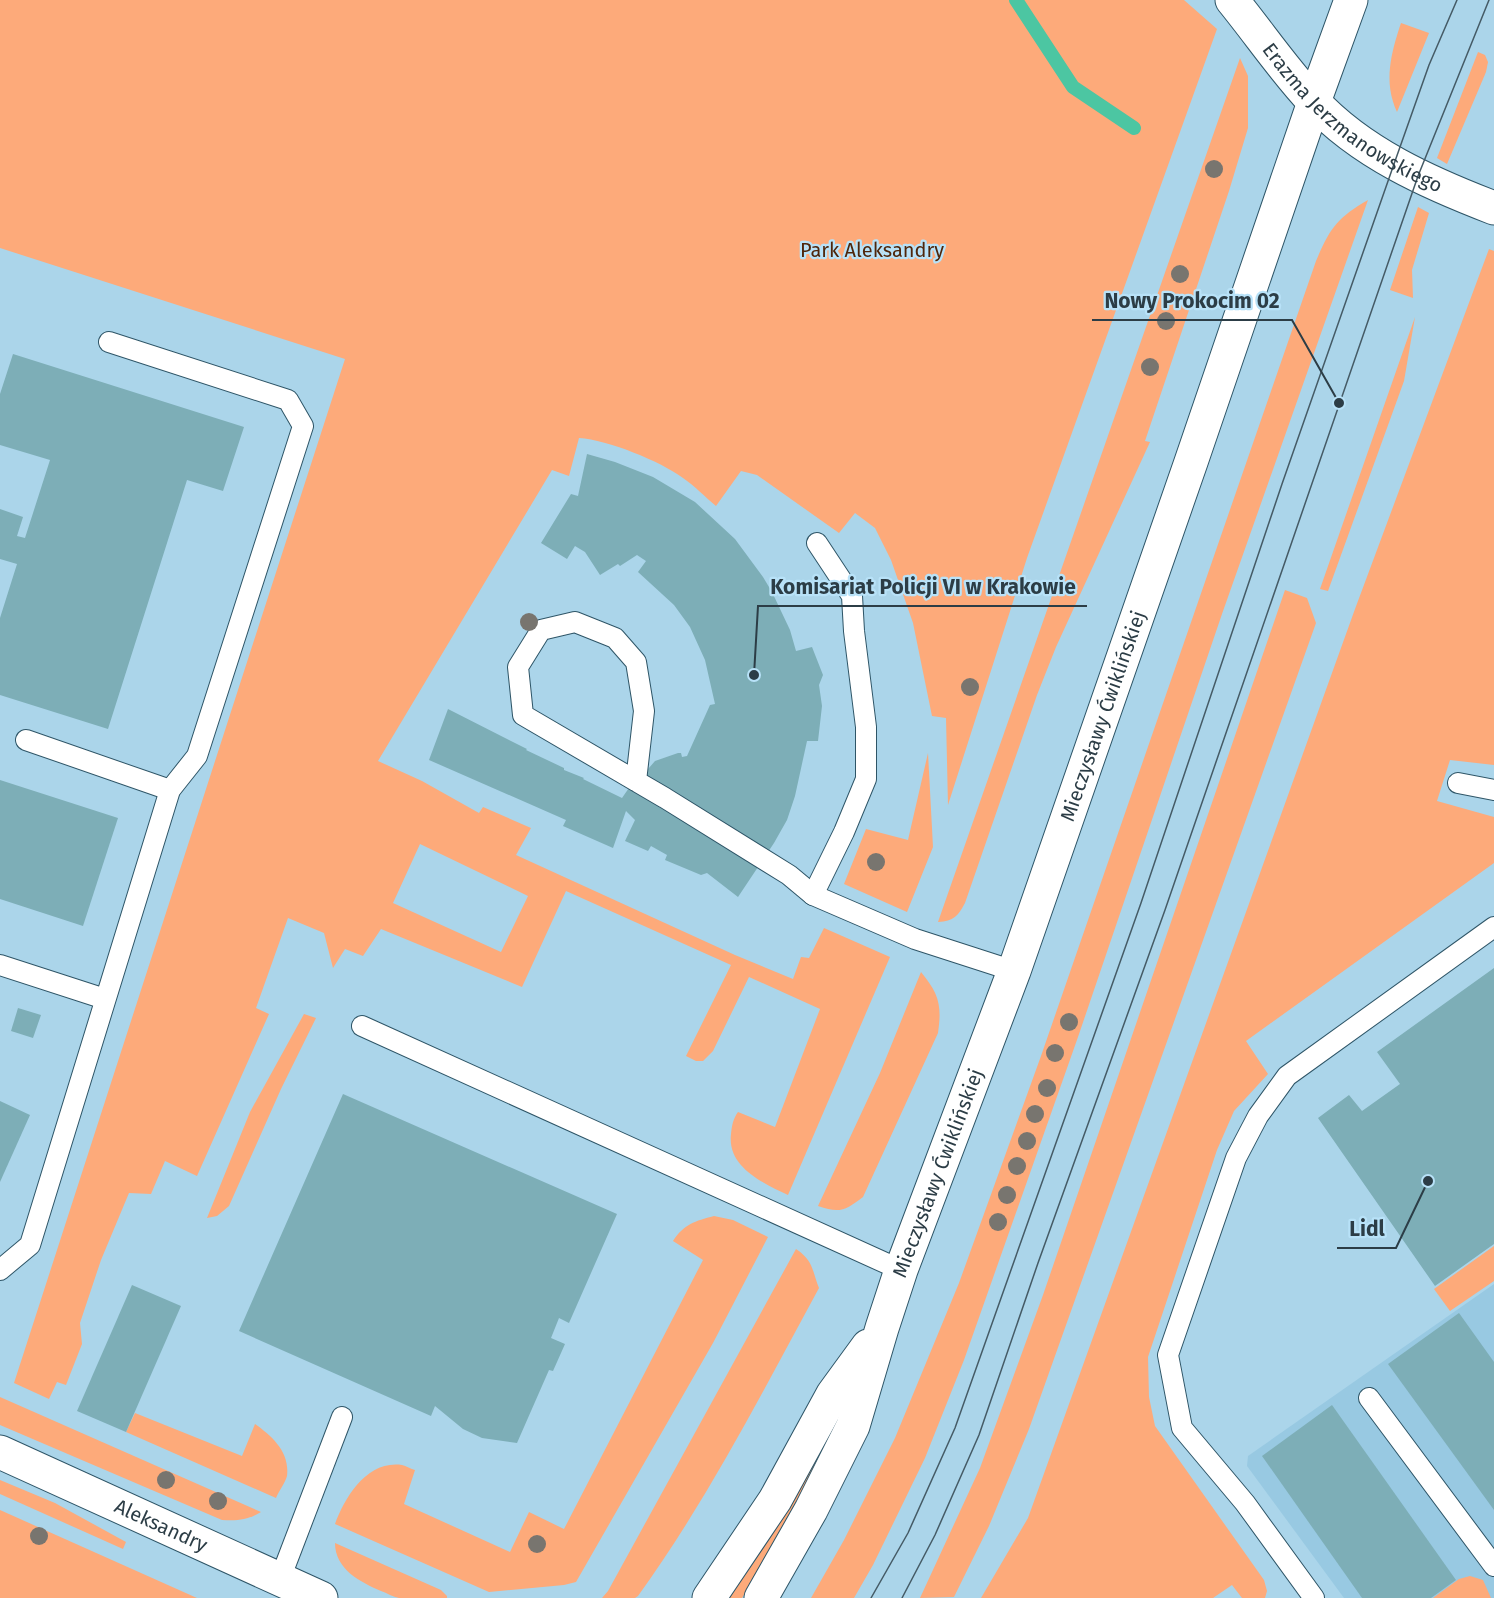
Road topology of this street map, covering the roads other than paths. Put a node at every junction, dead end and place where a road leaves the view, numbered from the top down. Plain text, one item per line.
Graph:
1 (1232, 0) edge
2 (1351, 0) edge
3 (1314, 102) junction
4 (1494, 208) edge
5 (109, 342) dead end
6 (818, 543) dead end
7 (26, 740) dead end
8 (636, 781) junction
9 (1458, 783) dead end
10 (170, 790) junction
11 (1494, 790) edge
12 (813, 895) junction
13 (1494, 927) edge
14 (0, 965) edge
15 (1014, 971) junction
16 (105, 999) junction
17 (362, 1026) dead end
18 (0, 1270) edge
19 (902, 1270) junction
20 (882, 1328) junction
21 (1369, 1398) dead end
22 (342, 1417) dead end
23 (0, 1452) edge
24 (1494, 1566) edge
25 (280, 1579) junction
26 (321, 1598) edge
27 (709, 1598) edge
28 (761, 1598) edge
29 (1314, 1598) edge

1 - 3 street, Erazma Jerzmanowskiego
2 - 3 street, Mieczysławy Ćwiklińskiej
3 - 4 street, Erazma Jerzmanowskiego
3 - 15 street, Mieczysławy Ćwiklińskiej
5 - 10 lane
6 - 12 lane
7 - 10 lane
8 - 8 lane
8 - 12 lane
9 - 11 lane
10 - 16 lane
12 - 15 lane
13 - 29 lane
14 - 16 lane
15 - 19 street, Mieczysławy Ćwiklińskiej
16 - 18 lane
17 - 19 lane
19 - 20 street, Mieczysławy Ćwiklińskiej
20 - 27 street, Mieczysławy Ćwiklińskiej
20 - 28 street, Mieczysławy Ćwiklińskiej
21 - 24 lane
22 - 25 lane
23 - 25 street, Aleksandry
25 - 26 street, Aleksandry

